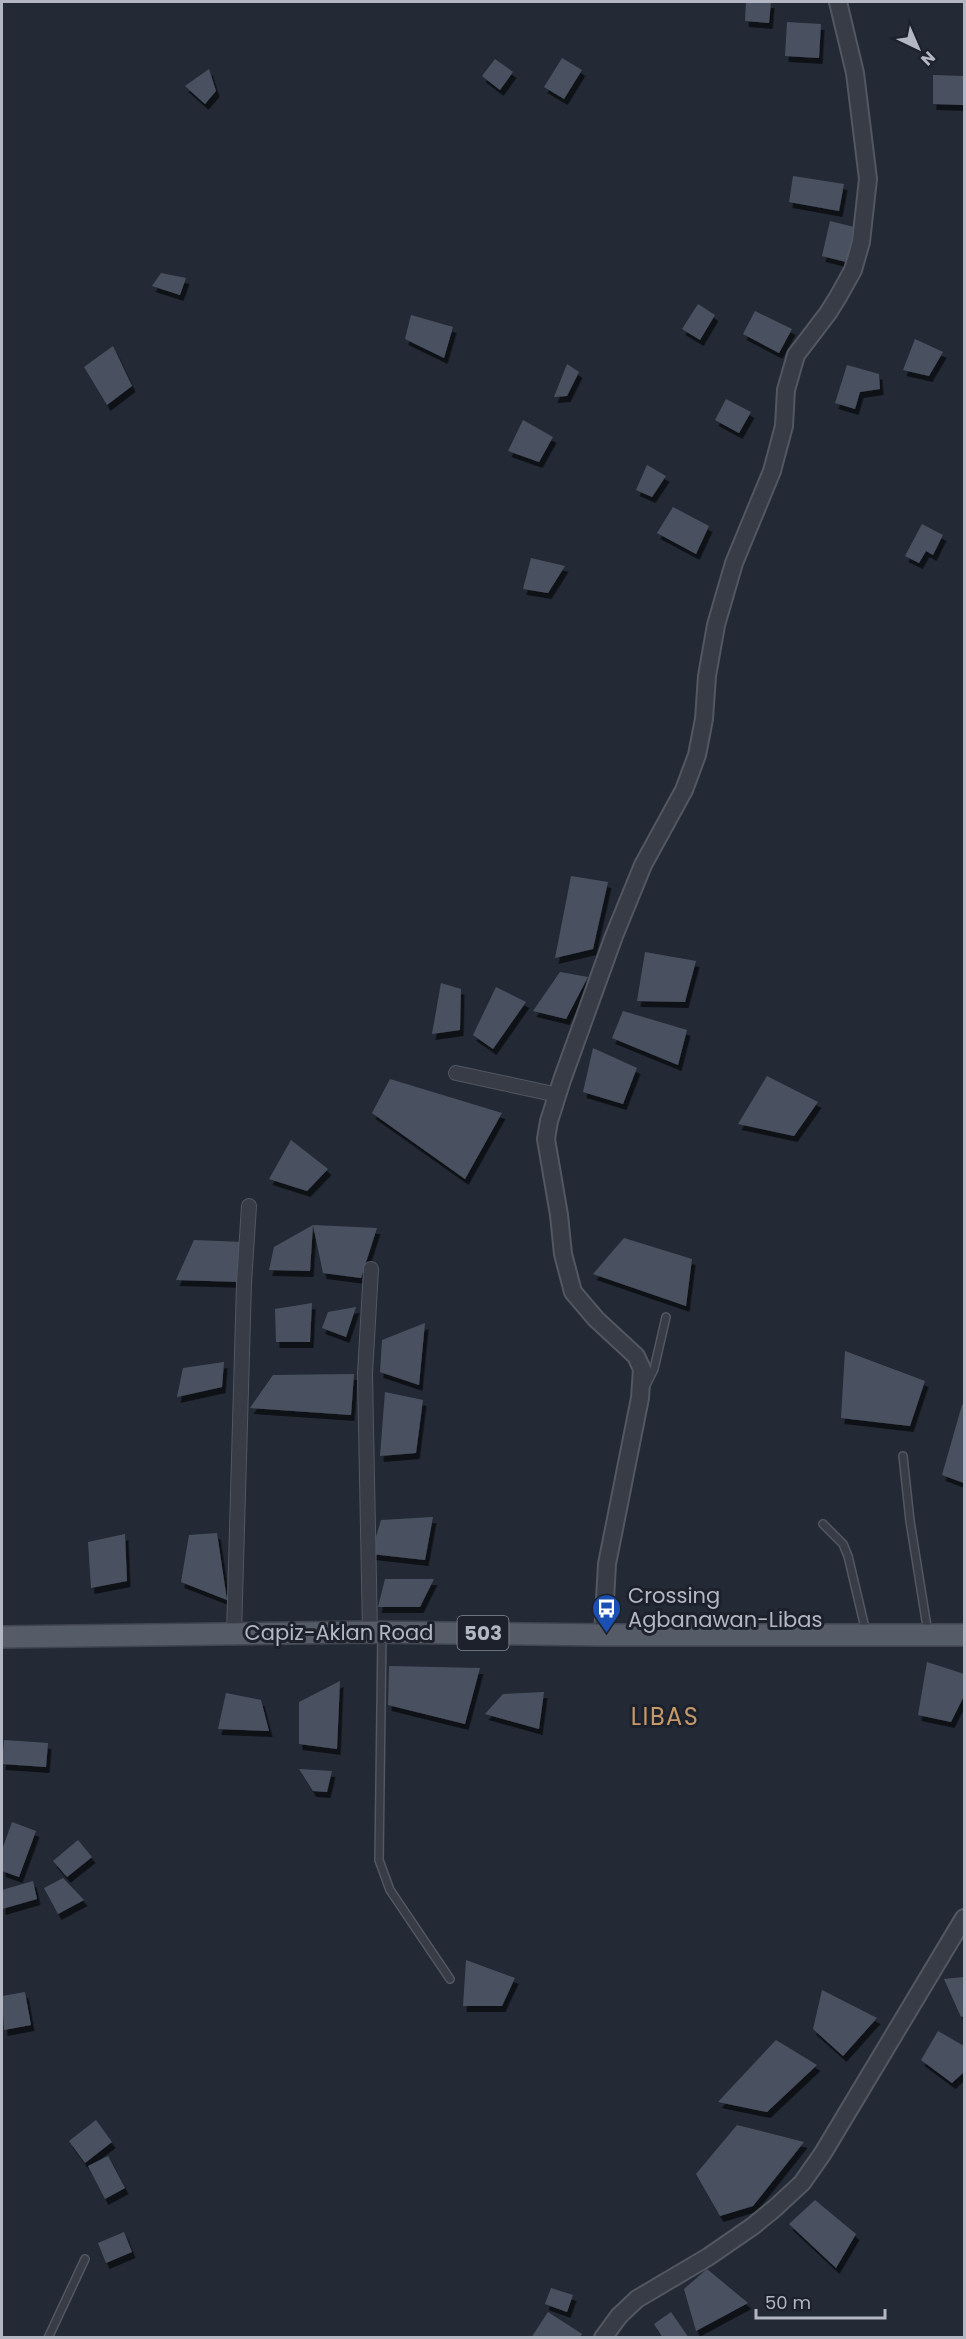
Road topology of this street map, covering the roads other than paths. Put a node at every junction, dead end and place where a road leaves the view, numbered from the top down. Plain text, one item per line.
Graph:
1 (838, 2) edge
2 (456, 1073) dead end
3 (558, 1095) junction
4 (249, 1206) dead end
5 (370, 1269) dead end
6 (666, 1317) dead end
7 (640, 1398) junction
8 (903, 1456) dead end
9 (823, 1524) dead end
10 (376, 1632) junction
11 (234, 1634) junction
12 (866, 1634) junction
13 (603, 1635) junction
14 (929, 1635) junction
15 (964, 1635) edge
16 (2, 1637) edge
17 (964, 1918) edge
18 (450, 1979) dead end
19 (85, 2259) dead end
20 (48, 2337) edge
21 (603, 2337) edge

1 - 3 street
2 - 3 street
3 - 7 street
4 - 11 street
5 - 10 street
6 - 7 lane
7 - 13 street
8 - 14 lane
9 - 12 lane
10 - 11 main road, Capiz-Aklan Road / 503
10 - 13 main road, Capiz-Aklan Road / 503
10 - 18 lane
11 - 16 main road, Capiz-Aklan Road / 503
12 - 13 main road, Capiz-Aklan Road / 503
12 - 14 main road, Capiz-Aklan Road / 503
14 - 15 main road, Capiz-Aklan Road / 503
17 - 21 street
19 - 20 lane

